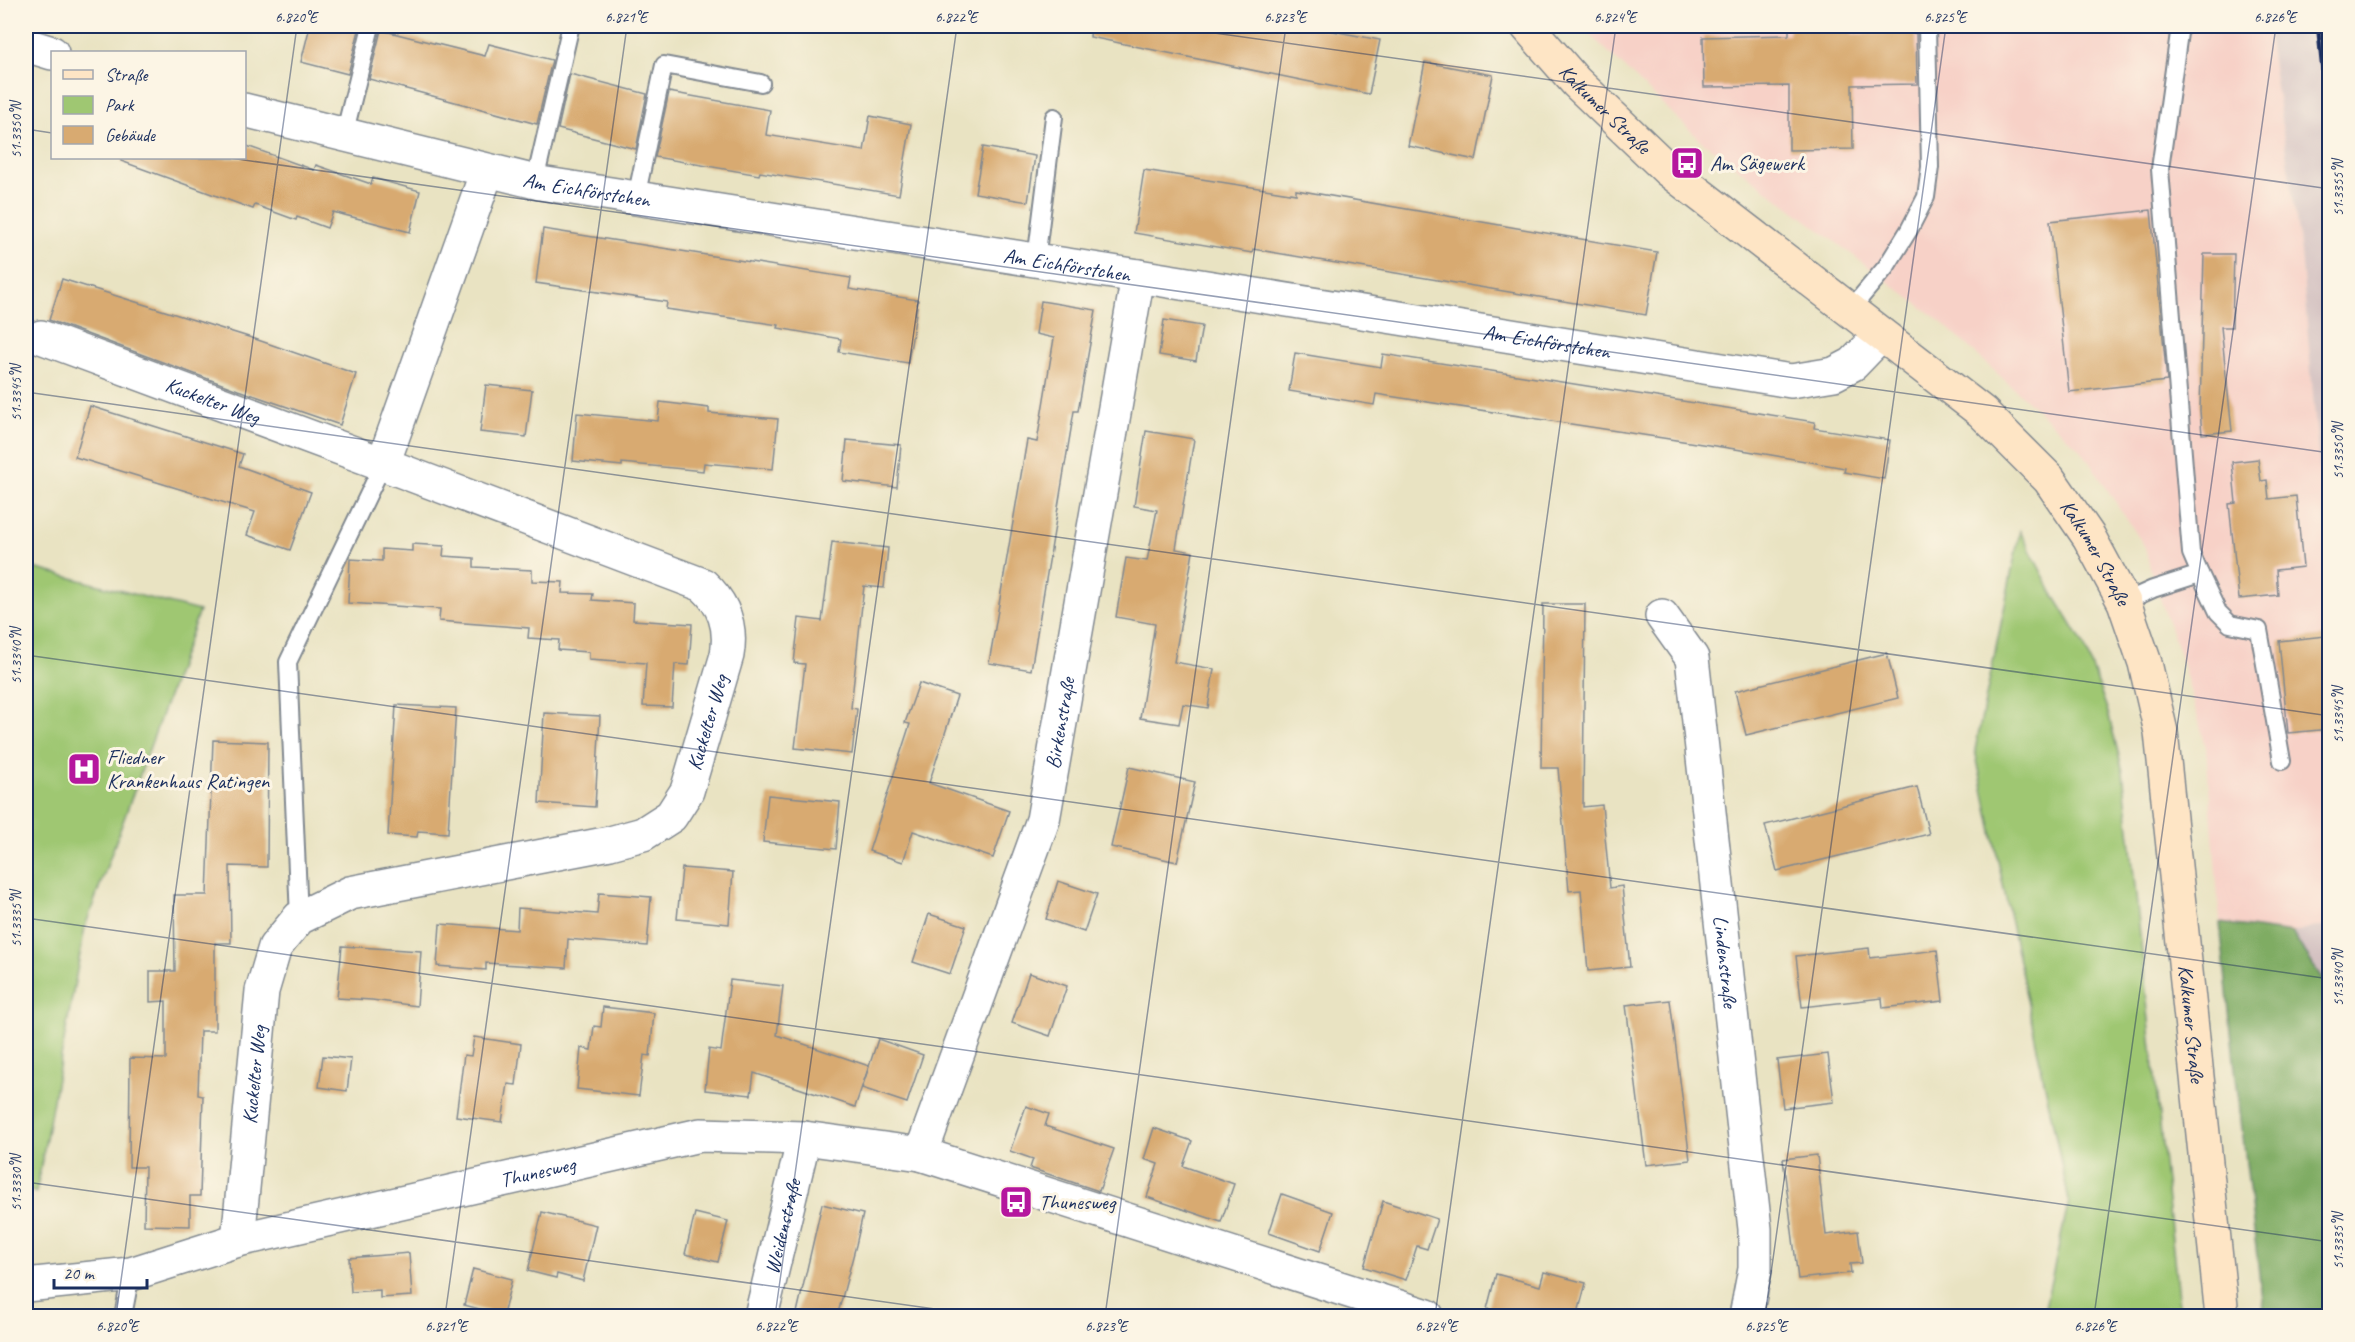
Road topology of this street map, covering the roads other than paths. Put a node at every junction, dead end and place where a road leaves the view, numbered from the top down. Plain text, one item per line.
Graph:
1 (371, 26) edge
2 (1527, 26) edge
3 (1927, 26) edge
4 (2180, 26) edge
5 (570, 29) dead end
6 (26, 45) edge
7 (51, 53) edge
8 (761, 83) dead end
9 (246, 110) edge
10 (1054, 117) dead end
11 (344, 135) junction
12 (487, 171) junction
13 (535, 181) junction
14 (636, 198) junction
15 (1036, 260) junction
16 (1138, 276) junction
17 (1850, 310) junction
18 (1881, 335) junction
19 (41, 337) dead end
20 (383, 464) junction
21 (2200, 574) junction
22 (2124, 602) junction
23 (1662, 616) dead end
24 (2282, 761) dead end
25 (299, 918) junction
26 (804, 1138) junction
27 (921, 1154) junction
28 (238, 1240) junction
29 (131, 1274) junction
30 (26, 1285) edge
31 (123, 1317) edge
32 (761, 1317) edge
33 (1427, 1317) edge
34 (1746, 1317) edge
35 (2222, 1317) edge

1 - 11 lane
2 - 17 main road, Kalkumer Straße
3 - 17 lane
4 - 21 lane
5 - 13 lane
6 - 7 street
8 - 14 lane
9 - 11 street, Am Eichförstchen
10 - 15 lane
11 - 12 street, Am Eichförstchen
12 - 13 street, Am Eichförstchen
12 - 20 street
13 - 14 street, Am Eichförstchen
14 - 15 street, Am Eichförstchen
15 - 16 street, Am Eichförstchen
16 - 18 street, Am Eichförstchen
16 - 27 street, Birkenstraße
17 - 18 main road, Kalkumer Straße
18 - 22 main road, Kalkumer Straße
19 - 20 street, Kuckelter Weg
20 - 25 lane
20 - 25 street, Kuckelter Weg
21 - 22 lane
21 - 24 lane
22 - 35 main road, Kalkumer Straße
23 - 34 street, Lindenstraße
25 - 28 street, Kuckelter Weg
26 - 27 street, Thunesweg
26 - 28 street, Thunesweg
26 - 32 street, Weidenstraße
27 - 33 street, Thunesweg
28 - 29 street, Thunesweg
29 - 30 street, Thunesweg
29 - 31 lane

